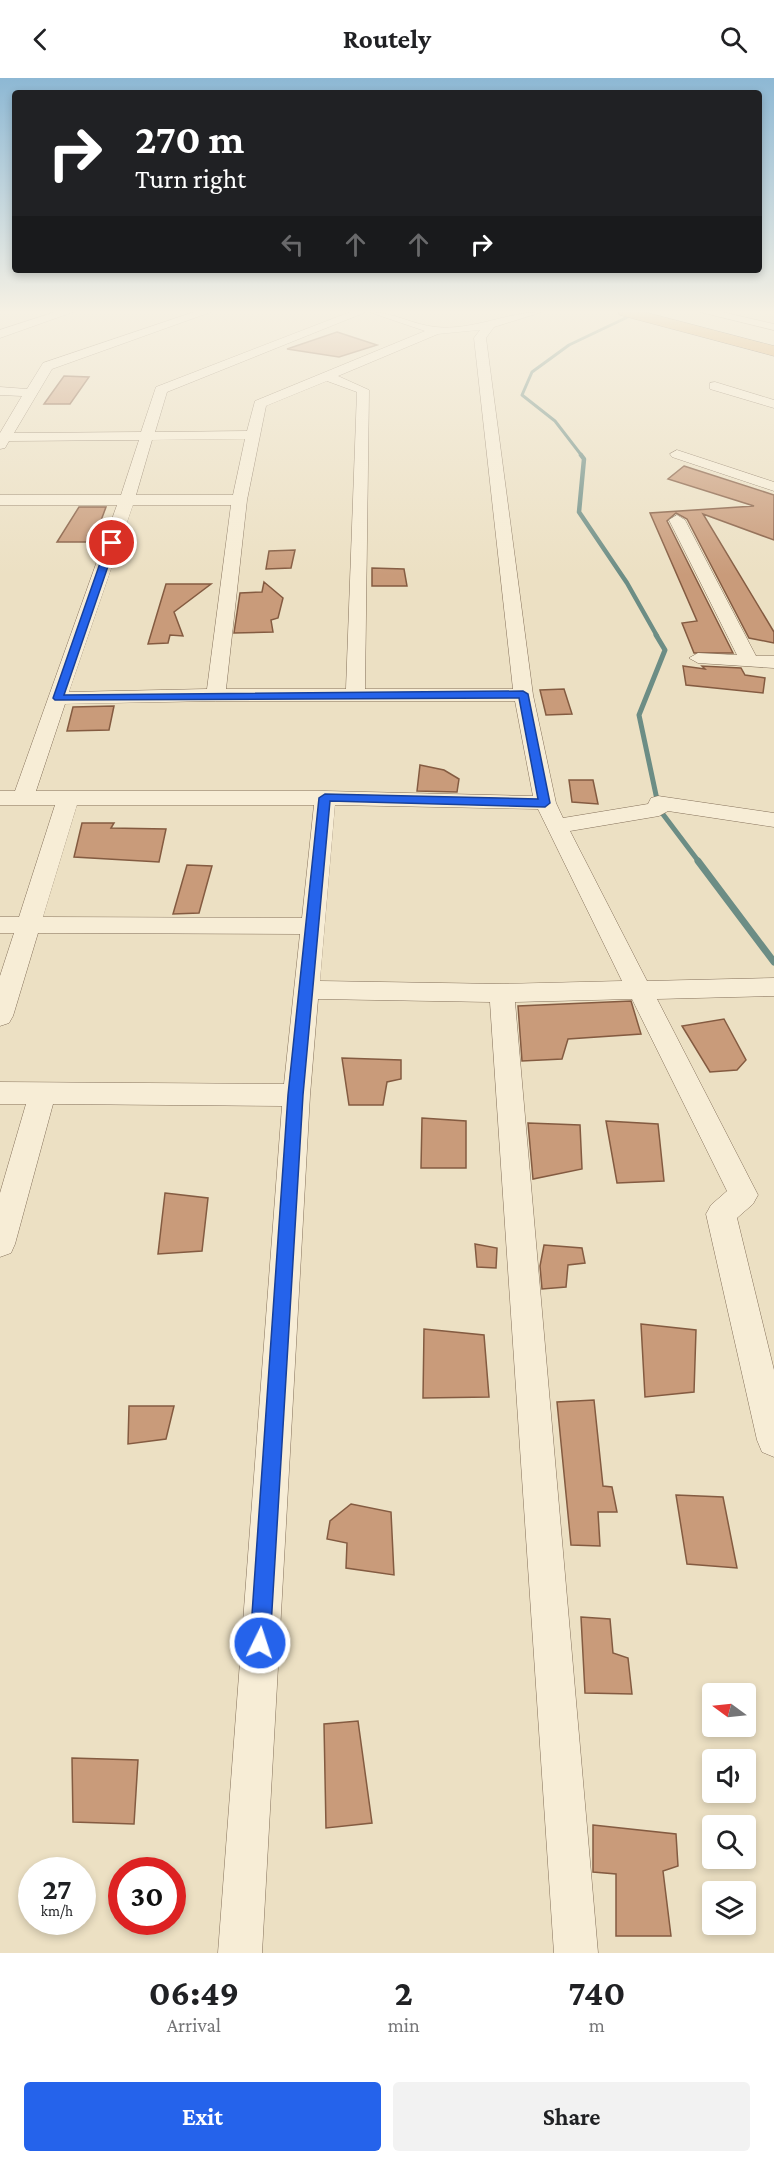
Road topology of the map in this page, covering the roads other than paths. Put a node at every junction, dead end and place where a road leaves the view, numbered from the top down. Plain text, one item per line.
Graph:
1 (27, 400) edge
2 (158, 400) edge
3 (271, 400) edge
4 (363, 400) edge
5 (487, 400) edge
6 (759, 400) edge
7 (774, 404) edge
8 (253, 435) junction
9 (146, 436) junction
10 (2, 441) edge
11 (677, 454) dead end
12 (774, 487) edge
13 (127, 499) junction
14 (0, 500) edge
15 (239, 500) junction
16 (677, 520) dead end
17 (698, 658) dead end
18 (749, 660) junction
19 (774, 662) edge
20 (523, 694) junction
21 (216, 695) junction
22 (355, 695) junction
23 (58, 698) junction
24 (0, 798) edge
25 (23, 798) junction
26 (68, 798) junction
27 (325, 798) junction
28 (550, 815) junction
29 (774, 820) edge
30 (0, 925) edge
31 (29, 925) junction
32 (312, 926) junction
33 (774, 987) edge
34 (639, 988) junction
35 (306, 990) junction
36 (502, 993) junction
37 (0, 1016) edge
38 (43, 1092) junction
39 (0, 1093) edge
40 (296, 1095) junction
41 (0, 1244) edge
42 (774, 1440) edge
43 (240, 1953) edge
44 (576, 1953) edge

1 - 10 street
2 - 9 street
3 - 8 street
4 - 22 street
5 - 20 street
6 - 7 street
8 - 9 street
8 - 15 street
9 - 10 street
9 - 13 street
11 - 12 street
13 - 14 street
13 - 15 street
13 - 23 street
15 - 21 street
16 - 18 street
17 - 18 street
18 - 19 street
20 - 22 street
20 - 28 street
21 - 22 street
21 - 23 street
23 - 25 street
24 - 25 street
25 - 26 street
26 - 27 street
26 - 31 street
27 - 28 street
27 - 32 street
28 - 29 street
28 - 34 street
30 - 31 street
31 - 32 street
31 - 37 street
32 - 35 street
33 - 34 street
34 - 36 street
34 - 42 street
35 - 36 street
35 - 40 street
36 - 44 street
38 - 39 street
38 - 40 street
38 - 41 street
40 - 43 street

